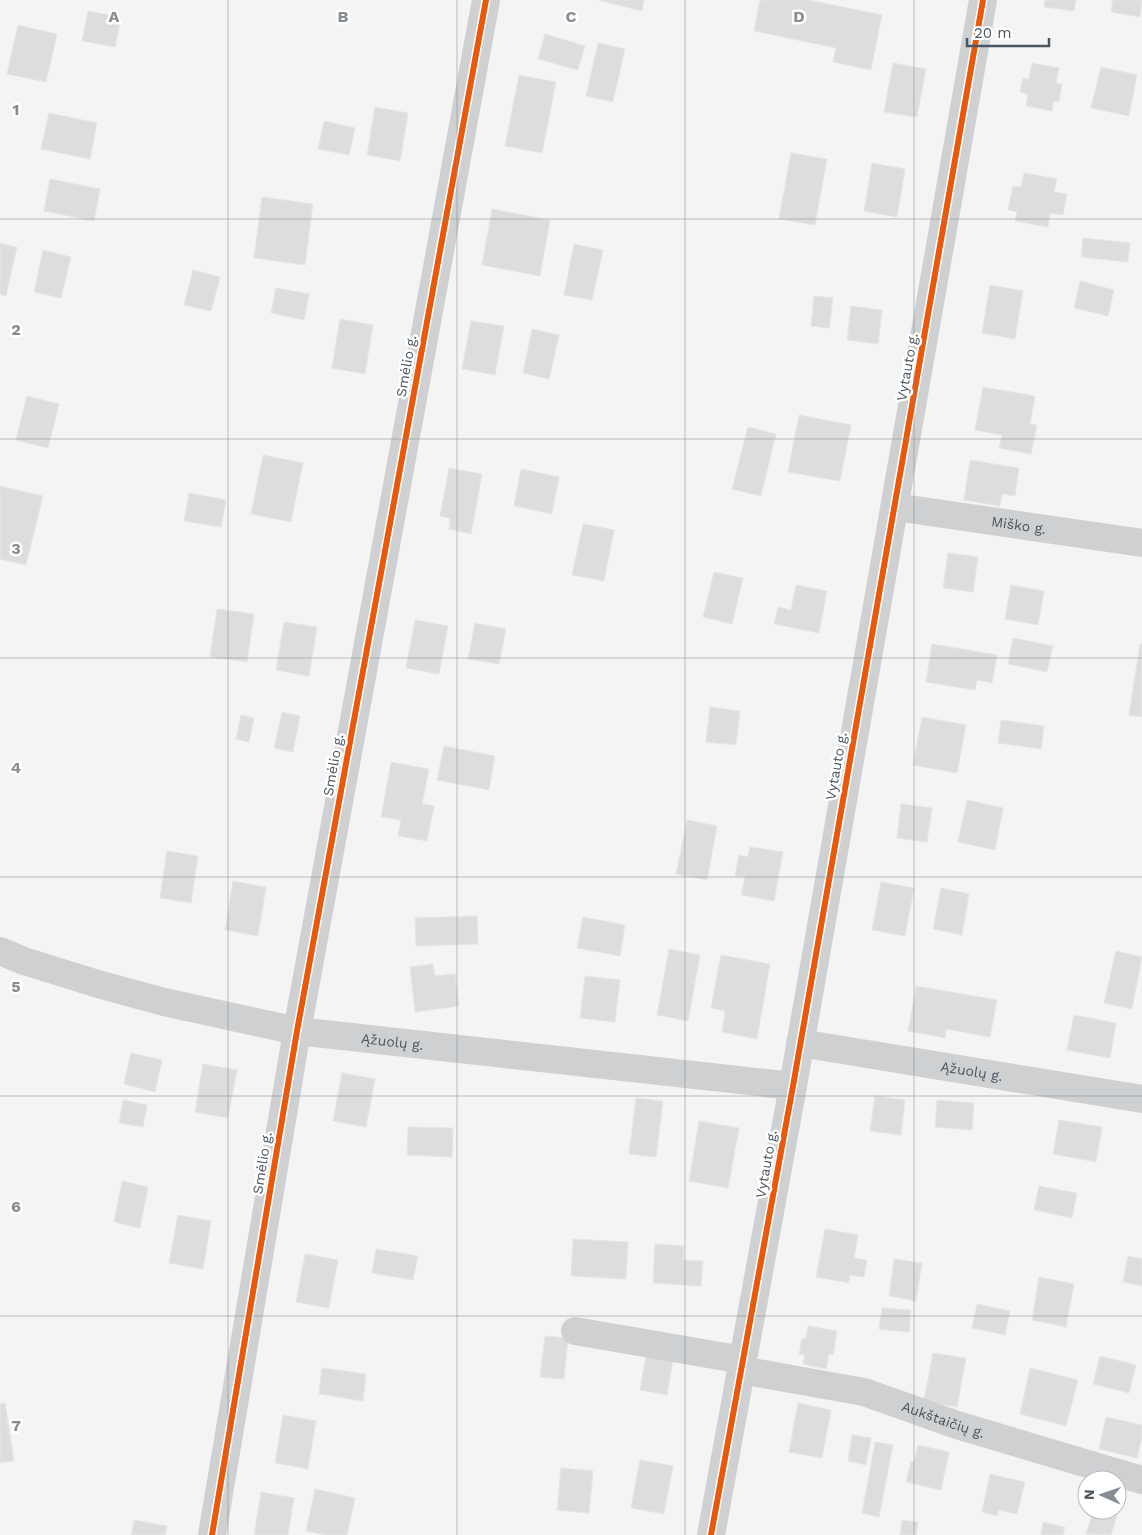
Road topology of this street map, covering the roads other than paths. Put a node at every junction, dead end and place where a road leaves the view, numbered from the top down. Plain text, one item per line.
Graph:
1 (486, 0) edge
2 (983, 0) edge
3 (895, 507) junction
4 (1142, 543) edge
5 (0, 951) edge
6 (297, 1031) junction
7 (800, 1042) junction
8 (793, 1086) junction
9 (1142, 1099) edge
10 (575, 1330) dead end
11 (742, 1365) junction
12 (1142, 1480) edge
13 (212, 1535) edge
14 (711, 1535) edge

1 - 6 street, Smėlio g.
2 - 3 street, Vytauto g.
3 - 4 street, Miško g.
3 - 7 street, Vytauto g.
5 - 6 street, Ąžuolų g.
6 - 8 street, Ąžuolų g.
6 - 13 street, Smėlio g.
7 - 8 street, Vytauto g.
7 - 9 street, Ąžuolų g.
8 - 11 street, Vytauto g.
10 - 11 street, Aukštaičių g.
11 - 12 street, Aukštaičių g.
11 - 14 street, Vytauto g.

